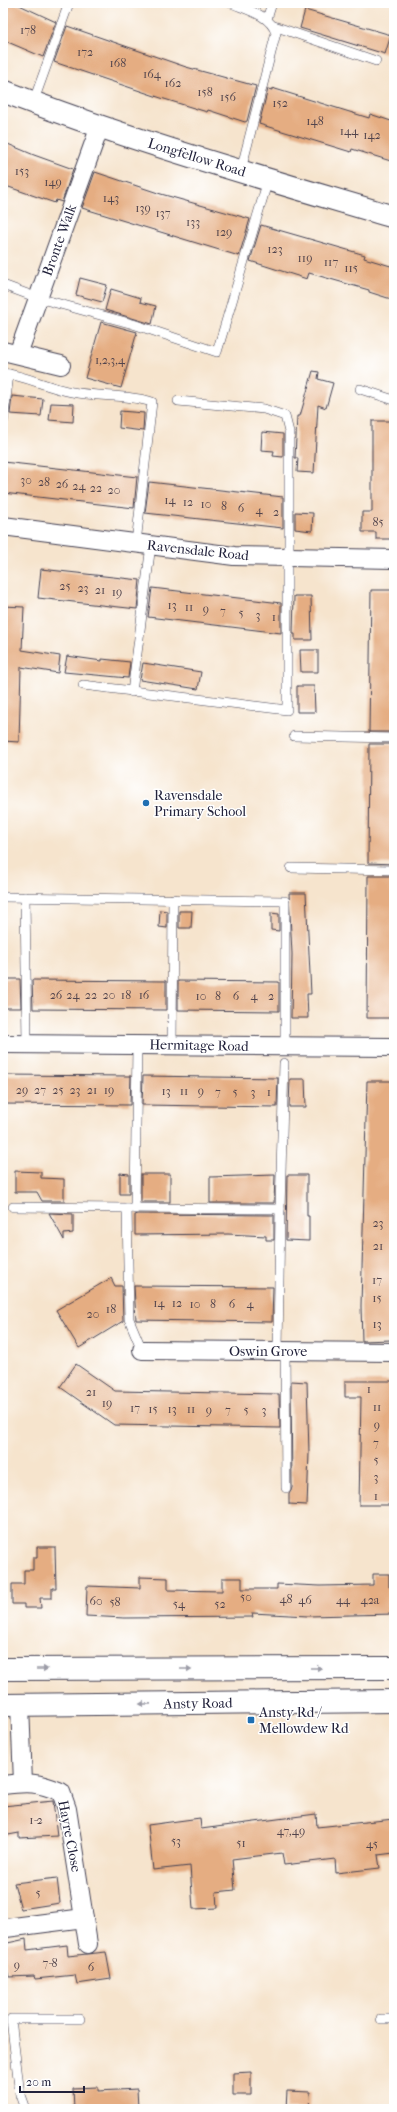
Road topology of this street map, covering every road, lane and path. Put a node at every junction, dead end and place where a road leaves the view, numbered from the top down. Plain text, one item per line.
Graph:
1 (69, 3) edge
2 (231, 3) edge
3 (272, 3) edge
4 (271, 22) junction
5 (376, 61) dead end
6 (3, 91) edge
7 (33, 103) junction
8 (100, 126) junction
9 (241, 170) junction
10 (268, 179) junction
11 (394, 217) edge
12 (3, 285) edge
13 (38, 298) junction
14 (11, 353) edge
15 (61, 365) dead end
16 (6, 373) edge
17 (360, 389) dead end
18 (394, 400) edge
19 (178, 401) dead end
20 (3, 423) edge
21 (3, 526) edge
22 (143, 544) junction
23 (288, 557) junction
24 (394, 559) edge
25 (83, 686) dead end
26 (132, 692) junction
27 (294, 736) dead end
28 (394, 738) edge
29 (292, 868) dead end
30 (394, 870) edge
31 (3, 897) edge
32 (24, 897) junction
33 (173, 899) junction
34 (3, 1044) edge
35 (27, 1044) junction
36 (137, 1044) junction
37 (172, 1045) junction
38 (394, 1047) edge
39 (284, 1054) junction
40 (13, 1207) dead end
41 (131, 1208) junction
42 (280, 1209) junction
43 (142, 1350) joint
44 (282, 1352) junction
45 (394, 1352) edge
46 (286, 1488) dead end
47 (394, 1668) edge
48 (3, 1669) edge
49 (394, 1701) edge
50 (11, 1705) edge
51 (24, 1783) junction
52 (3, 1785) edge
53 (84, 1918) junction
54 (6, 1928) dead end
55 (88, 1944) dead end
56 (80, 2019) dead end
57 (381, 2019) dead end
58 (394, 2019) edge
59 (25, 2109) edge

1 - 7 lane
2 - 4 lane
3 - 4 lane
4 - 5 lane
4 - 9 lane
6 - 7 main road, Longfellow Road
7 - 8 main road, Longfellow Road
8 - 9 main road, Longfellow Road
8 - 13 street, Bronte Walk
9 - 10 main road, Longfellow Road
10 - 11 main road, Longfellow Road
10 - 13 lane
12 - 13 lane
13 - 14 street, Bronte Walk
14 - 15 street, Bronte Walk
16 - 20 lane
16 - 22 lane
17 - 18 lane
19 - 23 lane
21 - 22 street, Ravensdale Road
22 - 23 street, Ravensdale Road
22 - 26 lane
23 - 24 street, Ravensdale Road
23 - 26 lane
25 - 26 lane
27 - 28 lane
29 - 30 lane
31 - 32 lane
32 - 33 lane
32 - 35 lane
33 - 37 lane
33 - 39 lane
34 - 35 street, Hermitage Road
35 - 36 street, Hermitage Road
36 - 37 street, Hermitage Road
36 - 41 lane
37 - 39 street, Hermitage Road
38 - 39 street, Hermitage Road
39 - 42 lane
40 - 41 lane
41 - 42 lane
41 - 43 lane
42 - 44 lane
43 - 44 street, Oswin Grove
44 - 45 street, Oswin Grove
44 - 46 lane
48 -> 47 main road
49 -> 50 main road, Ansty Road
50 - 51 street
51 - 52 street, Hayre Close
51 - 53 street, Hayre Close
53 - 54 street
53 - 55 street, Hayre Close
56 - 59 lane
57 - 58 lane

